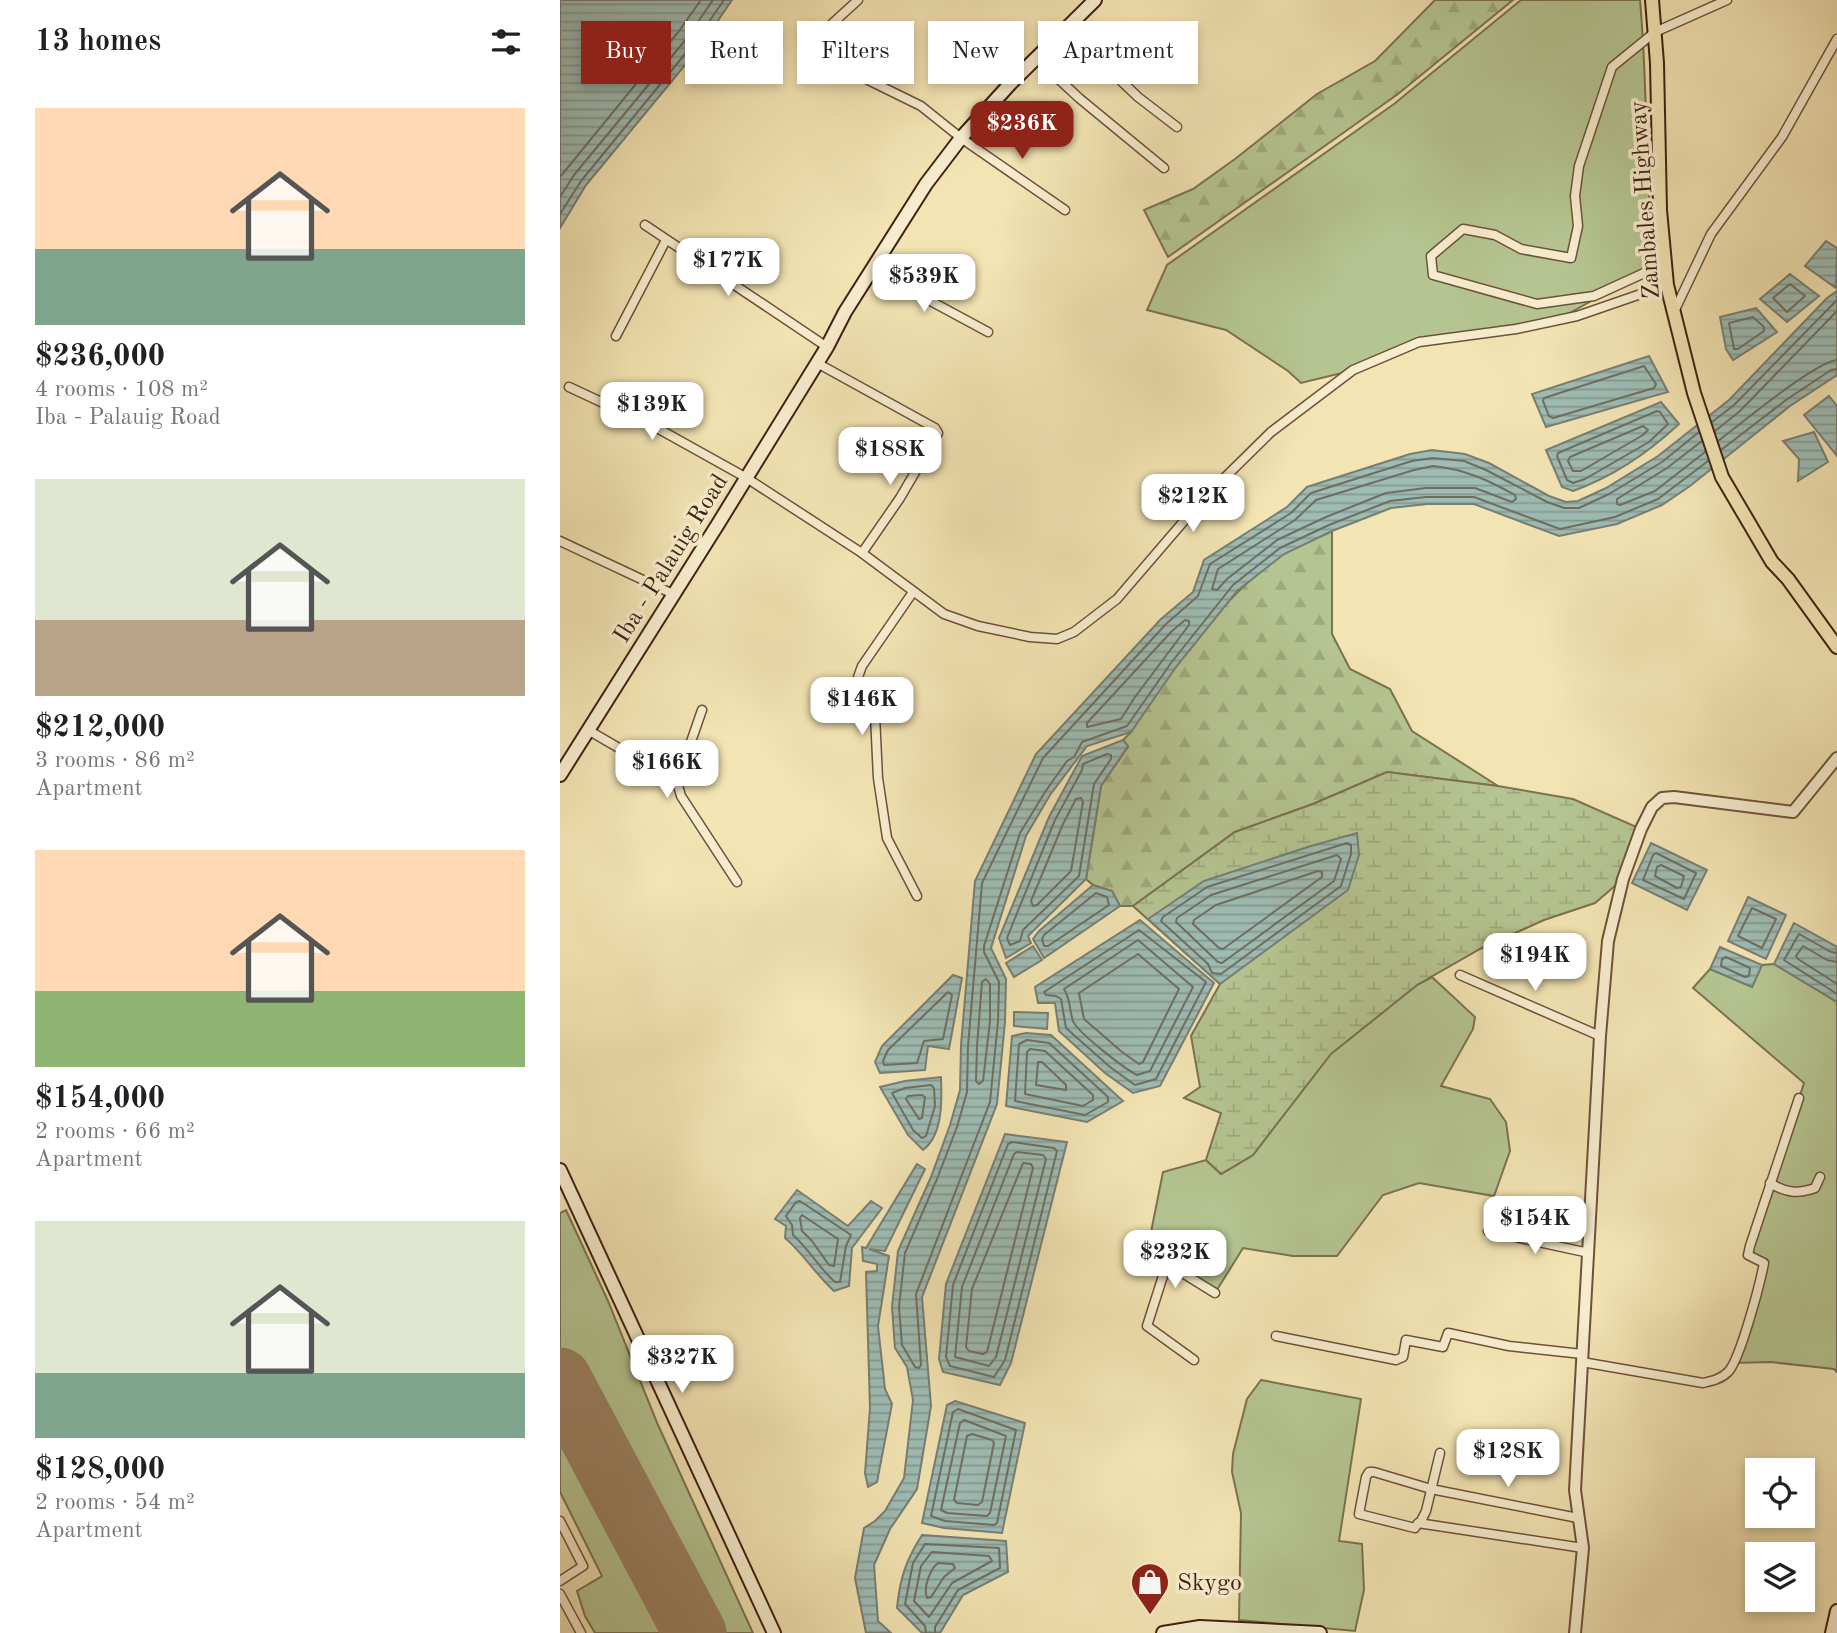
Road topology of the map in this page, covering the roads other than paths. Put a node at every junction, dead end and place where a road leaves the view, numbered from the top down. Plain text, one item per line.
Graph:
1 (858, 0) edge
2 (1095, 0) edge
3 (1652, 0) edge
4 (1727, 0) edge
5 (1073, 21) edge
6 (1655, 32) junction
7 (1837, 39) edge
8 (1036, 58) joint
9 (1124, 84) edge
10 (1178, 128) dead end
11 (961, 138) junction
12 (1164, 168) dead end
13 (1065, 210) dead end
14 (645, 225) dead end
15 (666, 240) junction
16 (1666, 262) junction
17 (873, 271) junction
18 (1667, 285) junction
19 (1673, 314) junction
20 (988, 332) dead end
21 (616, 336) dead end
22 (827, 347) junction
23 (817, 363) junction
24 (569, 387) dead end
25 (745, 477) junction
26 (560, 541) edge
27 (862, 553) junction
28 (913, 592) junction
29 (673, 594) junction
30 (1837, 648) edge
31 (702, 710) dead end
32 (588, 730) junction
33 (1837, 758) edge
34 (560, 775) edge
35 (677, 782) junction
36 (737, 882) dead end
37 (917, 896) dead end
38 (1460, 975) dead end
39 (1600, 1036) junction
40 (1799, 1098) dead end
41 (560, 1170) edge
42 (1821, 1177) dead end
43 (1770, 1183) junction
44 (566, 1196) edge
45 (1488, 1231) dead end
46 (1150, 1237) dead end
47 (1589, 1253) junction
48 (1168, 1264) junction
49 (1215, 1293) dead end
50 (1276, 1336) dead end
51 (1582, 1358) junction
52 (1194, 1360) dead end
53 (1440, 1453) dead end
54 (1432, 1489) junction
55 (1578, 1518) junction
56 (560, 1521) edge
57 (1420, 1523) junction
58 (1583, 1548) junction
59 (560, 1581) edge
60 (560, 1594) edge
61 (1837, 1611) edge
62 (560, 1618) edge
63 (573, 1618) junction
64 (581, 1633) edge
65 (774, 1633) edge
66 (1163, 1633) edge
67 (1320, 1633) edge
68 (1574, 1633) edge
69 (1832, 1633) edge

1 - 11 street
2 - 5 main road, Iba - Palauig Road
3 - 6 main road, Zambales Highway
4 - 6 street
6 - 16 main road, Zambales Highway
6 - 16 street
7 - 19 street
8 - 11 main road, Iba - Palauig Road
8 - 12 street
9 - 10 street
11 - 13 street
11 - 17 main road, Iba - Palauig Road
14 - 15 street
15 - 21 street
15 - 22 street
16 - 18 main road, Zambales Highway
17 - 20 street
17 - 22 main road, Iba - Palauig Road
18 - 19 main road, Zambales Highway
18 - 28 street
19 - 30 main road, Zambales Highway
22 - 23 main road, Iba - Palauig Road
23 - 25 main road, Iba - Palauig Road
23 - 27 street
24 - 25 street
25 - 27 street
25 - 29 main road, Iba - Palauig Road
26 - 29 street
27 - 28 street
28 - 37 street
29 - 32 main road, Iba - Palauig Road
31 - 35 street
32 - 34 main road, Iba - Palauig Road
32 - 35 street
33 - 39 street
35 - 36 street
38 - 39 street
39 - 47 street
40 - 43 street
41 - 44 main road
42 - 43 street
43 - 51 street
44 - 65 main road
45 - 47 street
46 - 48 street
47 - 51 street
48 - 49 street
48 - 52 street
50 - 51 street
51 - 55 street
53 - 54 street
54 - 55 street
54 - 57 street
54 - 57 street
55 - 58 street
56 - 59 street
57 - 58 street
58 - 68 street
60 - 63 street
61 - 69 main road
62 - 63 street
63 - 64 street
66 - 67 main road

